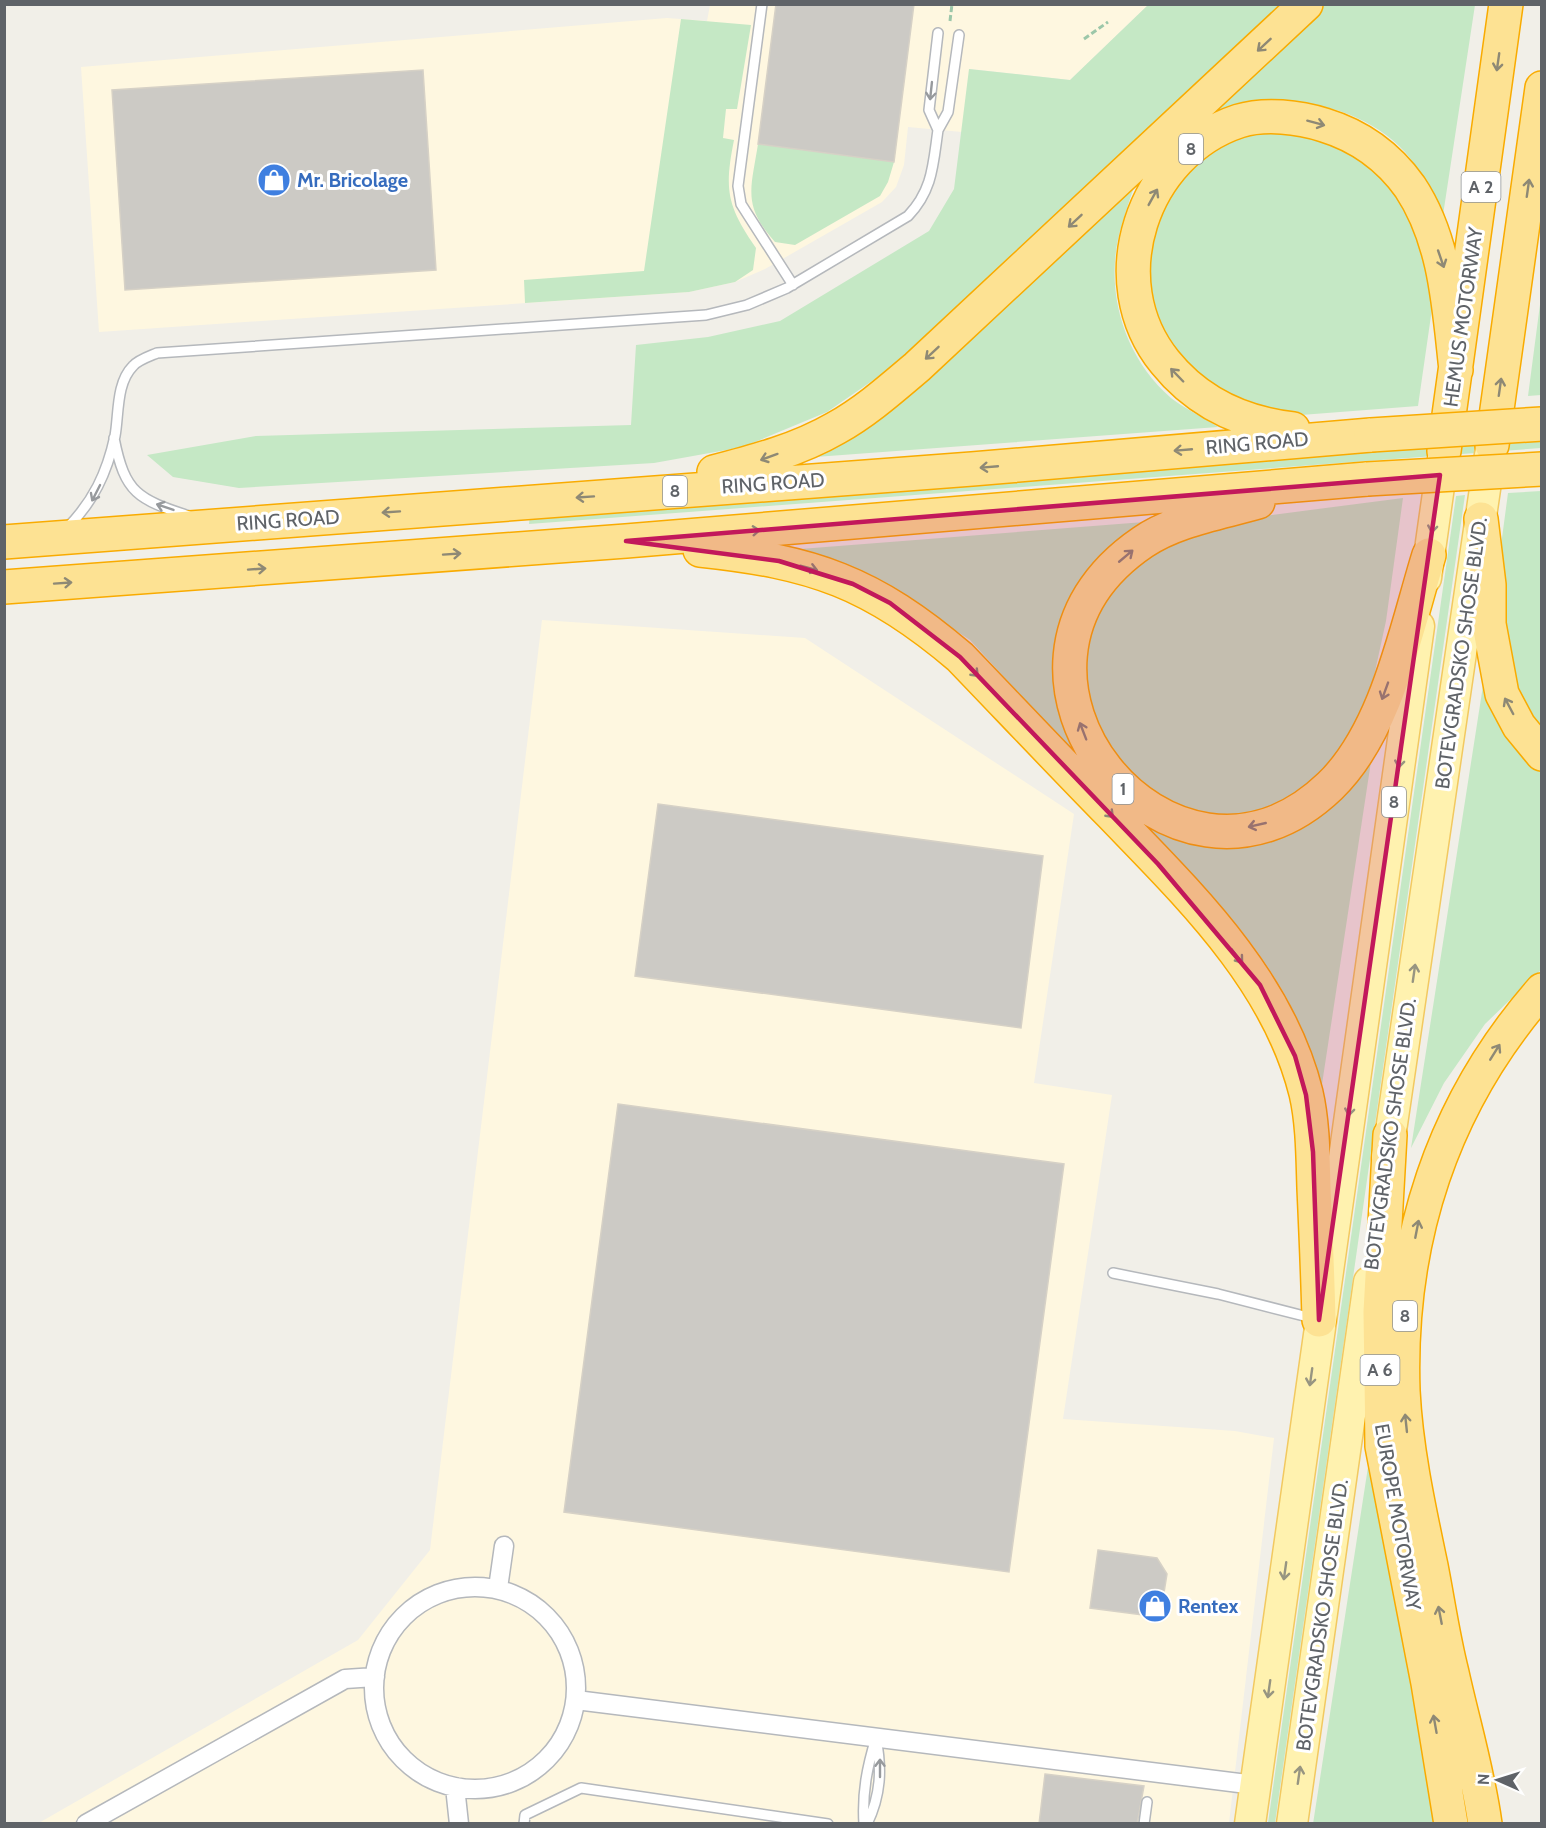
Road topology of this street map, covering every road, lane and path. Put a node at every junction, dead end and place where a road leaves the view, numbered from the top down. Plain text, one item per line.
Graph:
1 (762, 4) edge
2 (952, 4) edge
3 (1306, 4) edge
4 (1506, 4) edge
5 (950, 21) dead end
6 (1108, 22) dead end
7 (938, 33) dead end
8 (959, 35) dead end
9 (1084, 39) dead end
10 (1542, 88) edge
11 (938, 129) junction
12 (1542, 227) edge
13 (793, 285) junction
14 (1514, 288) junction
15 (1456, 370) junction
16 (1542, 424) edge
17 (1358, 435) junction
18 (114, 438) junction
19 (1492, 445) joint
20 (1444, 451) joint
21 (1542, 469) edge
22 (1327, 482) junction
23 (618, 495) junction
24 (1481, 519) junction
25 (220, 526) junction
26 (56, 538) junction
27 (4, 542) edge
28 (626, 542) junction
29 (1429, 555) junction
30 (4, 587) edge
31 (1542, 753) edge
32 (1542, 990) edge
33 (1390, 1135) junction
34 (1113, 1273) dead end
35 (1319, 1320) junction
36 (504, 1546) dead end
37 (498, 1588) junction
38 (1451, 1672) junction
39 (375, 1677) junction
40 (576, 1700) junction
41 (876, 1738) junction
42 (455, 1787) junction
43 (1147, 1802) dead end
44 (1249, 1807) edge
45 (86, 1824) edge
46 (459, 1824) edge
47 (524, 1824) edge
48 (828, 1824) edge
49 (865, 1824) edge
50 (1144, 1824) edge
51 (1292, 1824) edge
52 (1451, 1824) edge
53 (1470, 1824) edge
54 (1485, 1824) edge

1 - 13 lane
2 - 5 path
3 -> 23 highway
4 -> 15 highway, HEMUS MOTORWAY / A 2
6 - 9 path
7 -> 11 lane
8 - 11 lane
14 -> 10 highway, A 2
11 - 13 lane
12 - 14 highway
13 - 18 lane
19 -> 14 highway, A 2
17 -> 15 highway, 8
15 - 20 highway, HEMUS MOTORWAY / A 2
16 - 17 highway, RING ROAD / 8, bridge
17 -> 23 highway, RING ROAD / 8
25 -> 18 lane
18 -> 26 lane
19 - 24 main road, BOTEVGRADSKO SHOSE BLVD.
20 -> 29 main road, 1
21 - 22 highway, 1, bridge
28 -> 22 highway
29 -> 22 highway, 1
23 -> 25 highway, RING ROAD / 8
31 -> 24 highway
33 -> 24 main road, BOTEVGRADSKO SHOSE BLVD.
25 - 26 highway, RING ROAD / 8
26 - 27 highway, RING ROAD / 8
30 -> 28 highway
28 -> 35 highway
29 -> 35 main road, 8
38 -> 32 highway, 8
51 -> 33 main road, BOTEVGRADSKO SHOSE BLVD.
52 -> 33 highway, EUROPE MOTORWAY / A 6
34 - 35 lane
35 -> 44 main road, 8
36 - 37 street
37 - 39 street
37 - 40 street
38 - 53 highway, 8
38 - 54 highway
39 - 42 street
39 - 45 street
40 - 41 street
40 - 42 street
41 - 44 street
41 - 49 lane
49 -> 41 lane
42 - 46 street
43 - 50 lane
47 - 48 lane

